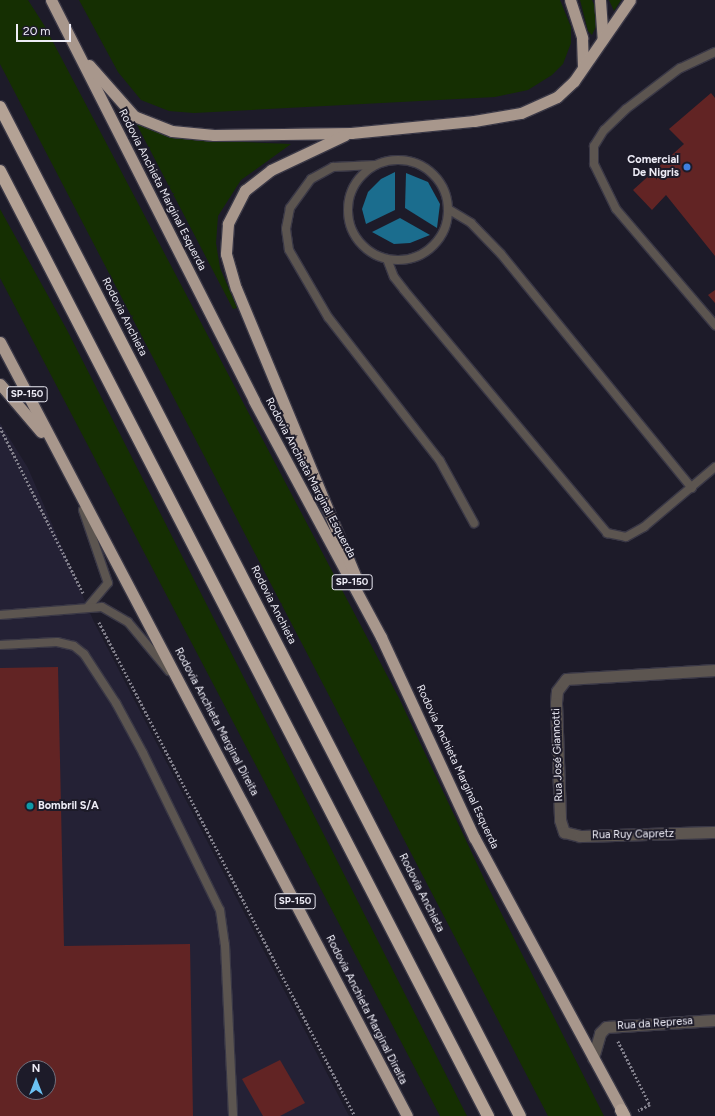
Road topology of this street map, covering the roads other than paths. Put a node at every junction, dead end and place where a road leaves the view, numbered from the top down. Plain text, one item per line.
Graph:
1 (570, 0) edge
2 (600, 0) edge
3 (630, 0) edge
4 (52, 1) edge
5 (603, 39) junction
6 (76, 50) junction
7 (715, 52) edge
8 (583, 66) junction
9 (0, 107) edge
10 (351, 133) junction
11 (375, 165) junction
12 (0, 171) edge
13 (448, 209) junction
14 (388, 259) junction
15 (715, 325) edge
16 (0, 342) edge
17 (0, 384) edge
18 (53, 446) junction
19 (715, 467) edge
20 (75, 485) junction
21 (692, 488) junction
22 (474, 523) dead end
23 (89, 606) junction
24 (0, 615) edge
25 (381, 637) junction
26 (0, 645) edge
27 (715, 670) edge
28 (182, 687) junction
29 (560, 820) joint
30 (715, 832) edge
31 (715, 1020) edge
32 (593, 1058) junction
33 (623, 1114) edge
34 (233, 1116) edge
35 (407, 1116) edge
36 (488, 1116) edge
37 (520, 1116) edge

1 - 8 highway
2 - 5 highway
3 - 5 highway
4 - 6 highway, Rodovia Anchieta Marginal Esquerda / SP-150
5 - 8 highway
6 - 10 highway
6 - 25 highway, Rodovia Anchieta Marginal Esquerda / SP-150
7 - 15 lane
8 - 10 highway
9 - 37 highway, Rodovia Anchieta
10 - 25 highway
11 - 13 lane
11 - 14 lane
11 - 22 lane
12 - 36 highway
13 - 14 lane
13 - 21 lane
14 - 21 lane
16 - 18 highway, Rodovia Anchieta Marginal Direita / SP-150
17 - 18 highway
18 - 20 highway, Rodovia Anchieta Marginal Direita / SP-150
19 - 21 lane
20 - 23 lane
20 - 28 highway, Rodovia Anchieta Marginal Direita / SP-150
23 - 24 lane
23 - 28 lane
25 - 32 highway, Rodovia Anchieta Marginal Esquerda / SP-150
26 - 34 lane
27 - 29 street, Rua José Giannotti
28 - 35 highway, Rodovia Anchieta Marginal Direita / SP-150
29 - 30 street, Rua Ruy Capretz
31 - 32 street, Rua da Represa
32 - 33 highway, Rodovia Anchieta Marginal Esquerda / SP-150

